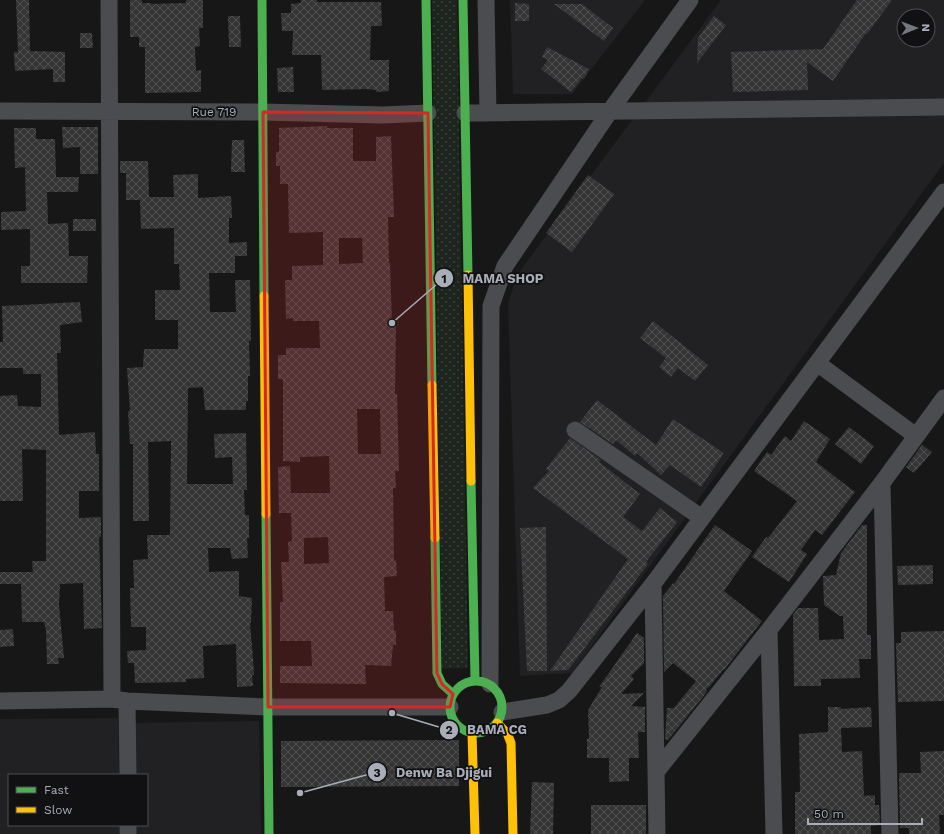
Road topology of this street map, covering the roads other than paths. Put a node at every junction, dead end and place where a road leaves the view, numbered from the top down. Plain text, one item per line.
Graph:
1 (110, 0) edge
2 (262, 0) edge
3 (426, 0) edge
4 (463, 0) edge
5 (486, 0) edge
6 (690, 0) edge
7 (944, 107) edge
8 (0, 111) edge
9 (110, 111) junction
10 (610, 111) junction
11 (263, 112) junction
12 (428, 113) junction
13 (465, 113) junction
14 (488, 113) junction
15 (944, 192) edge
16 (817, 363) junction
17 (944, 398) edge
18 (575, 430) dead end
19 (916, 436) junction
20 (882, 483) junction
21 (702, 518) junction
22 (653, 584) junction
23 (769, 630) junction
24 (482, 682) junction
25 (120, 700) junction
26 (0, 701) edge
27 (452, 701) junction
28 (268, 707) junction
29 (499, 718) junction
30 (472, 733) junction
31 (656, 772) junction
32 (128, 774) edge
33 (269, 834) edge
34 (475, 834) edge
35 (514, 834) edge
36 (657, 834) edge
37 (774, 834) edge
38 (890, 834) edge

1 - 9 street
2 - 11 main road
3 - 12 main road
4 - 13 main road
5 - 14 street
6 - 10 street
7 - 10 street
8 - 9 street, Rue 719
9 - 11 street, Rue 719
9 - 25 street
10 - 14 street
10 - 24 street
11 - 12 street, Rue 719
11 - 28 main road
12 - 27 main road
13 - 14 street
13 - 24 main road
15 - 16 street
16 - 19 street
16 - 21 street
17 - 19 street
18 - 21 street
19 - 20 street
20 - 23 street
20 - 38 street
21 - 22 street
22 - 29 street
22 - 31 street
23 - 31 street
23 - 37 street
24 - 27 main road
24 - 29 main road
25 - 26 street
25 - 28 street
25 - 32 street
27 - 28 street
27 - 30 main road
28 - 33 main road
29 - 30 main road
29 - 35 main road
30 - 34 main road
31 - 36 street

